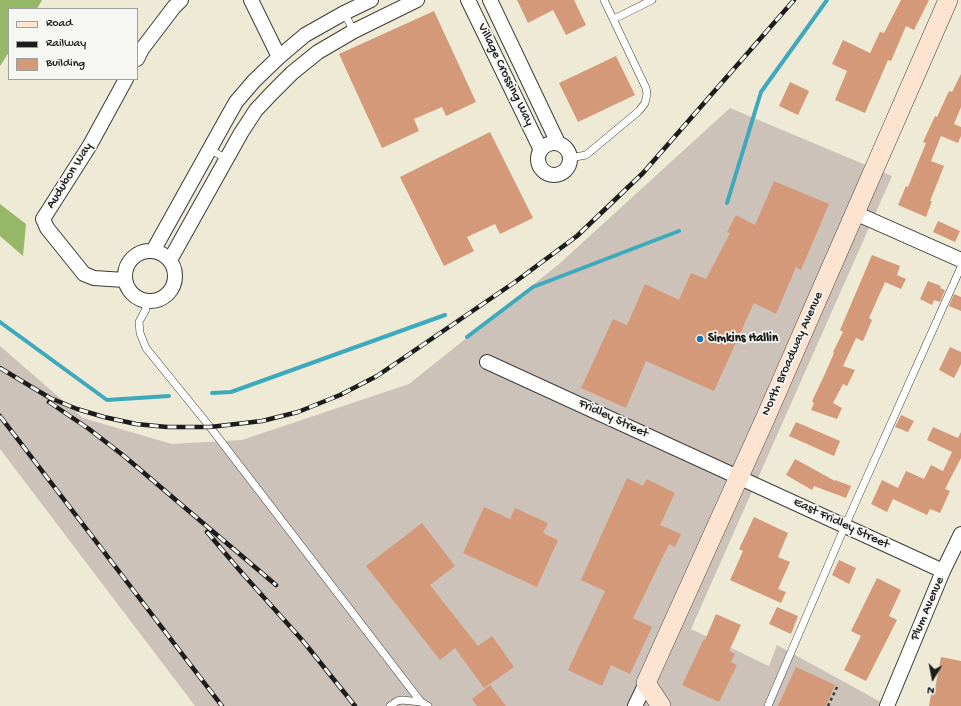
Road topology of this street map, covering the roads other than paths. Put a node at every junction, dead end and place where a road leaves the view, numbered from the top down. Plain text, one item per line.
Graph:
1 (181, 0) edge
2 (251, 0) edge
3 (370, 0) edge
4 (417, 0) edge
5 (468, 0) edge
6 (490, 0) edge
7 (604, 0) edge
8 (652, 0) edge
9 (948, 0) edge
10 (344, 13) junction
11 (614, 19) junction
12 (354, 32) junction
13 (138, 56) edge
14 (279, 57) junction
15 (125, 80) edge
16 (558, 143) junction
17 (209, 149) junction
18 (541, 150) junction
19 (570, 158) junction
20 (227, 159) junction
21 (856, 213) junction
22 (153, 251) junction
23 (170, 260) junction
24 (961, 260) edge
25 (961, 267) edge
26 (125, 280) junction
27 (146, 300) junction
28 (487, 362) dead end
29 (738, 477) junction
30 (845, 526) junction
31 (961, 534) edge
32 (943, 571) junction
33 (646, 683) junction
34 (425, 704) edge
35 (390, 706) edge
36 (635, 706) edge
37 (661, 706) edge
38 (768, 706) edge
39 (887, 706) edge

1 - 13 street
2 - 14 street
3 - 10 street
4 - 12 street
5 - 18 street, Village Crossing Way
6 - 16 street, Village Crossing Way
7 - 11 lane
8 - 11 lane
9 - 21 street, North Broadway Avenue
10 - 12 lane
10 - 14 street
11 - 19 lane
12 - 20 street
14 - 17 street
15 - 26 street, Audubon Way
16 - 18 street
16 - 19 street, Village Crossing Way
17 - 20 lane
17 - 22 street
18 - 19 street, Village Crossing Way
20 - 23 street
21 - 24 street
21 - 29 street, North Broadway Avenue
22 - 23 street
22 - 26 street
23 - 27 street
25 - 30 lane
26 - 27 street
27 - 34 lane
28 - 29 street, Fridley Street
29 - 30 street, East Fridley Street
29 - 33 street, North Broadway Avenue
30 - 32 street, East Fridley Street
30 - 38 lane
31 - 32 street, Plum Avenue
32 - 39 street, Plum Avenue
33 - 36 street, North Broadway Avenue
33 - 37 street
34 - 35 lane

